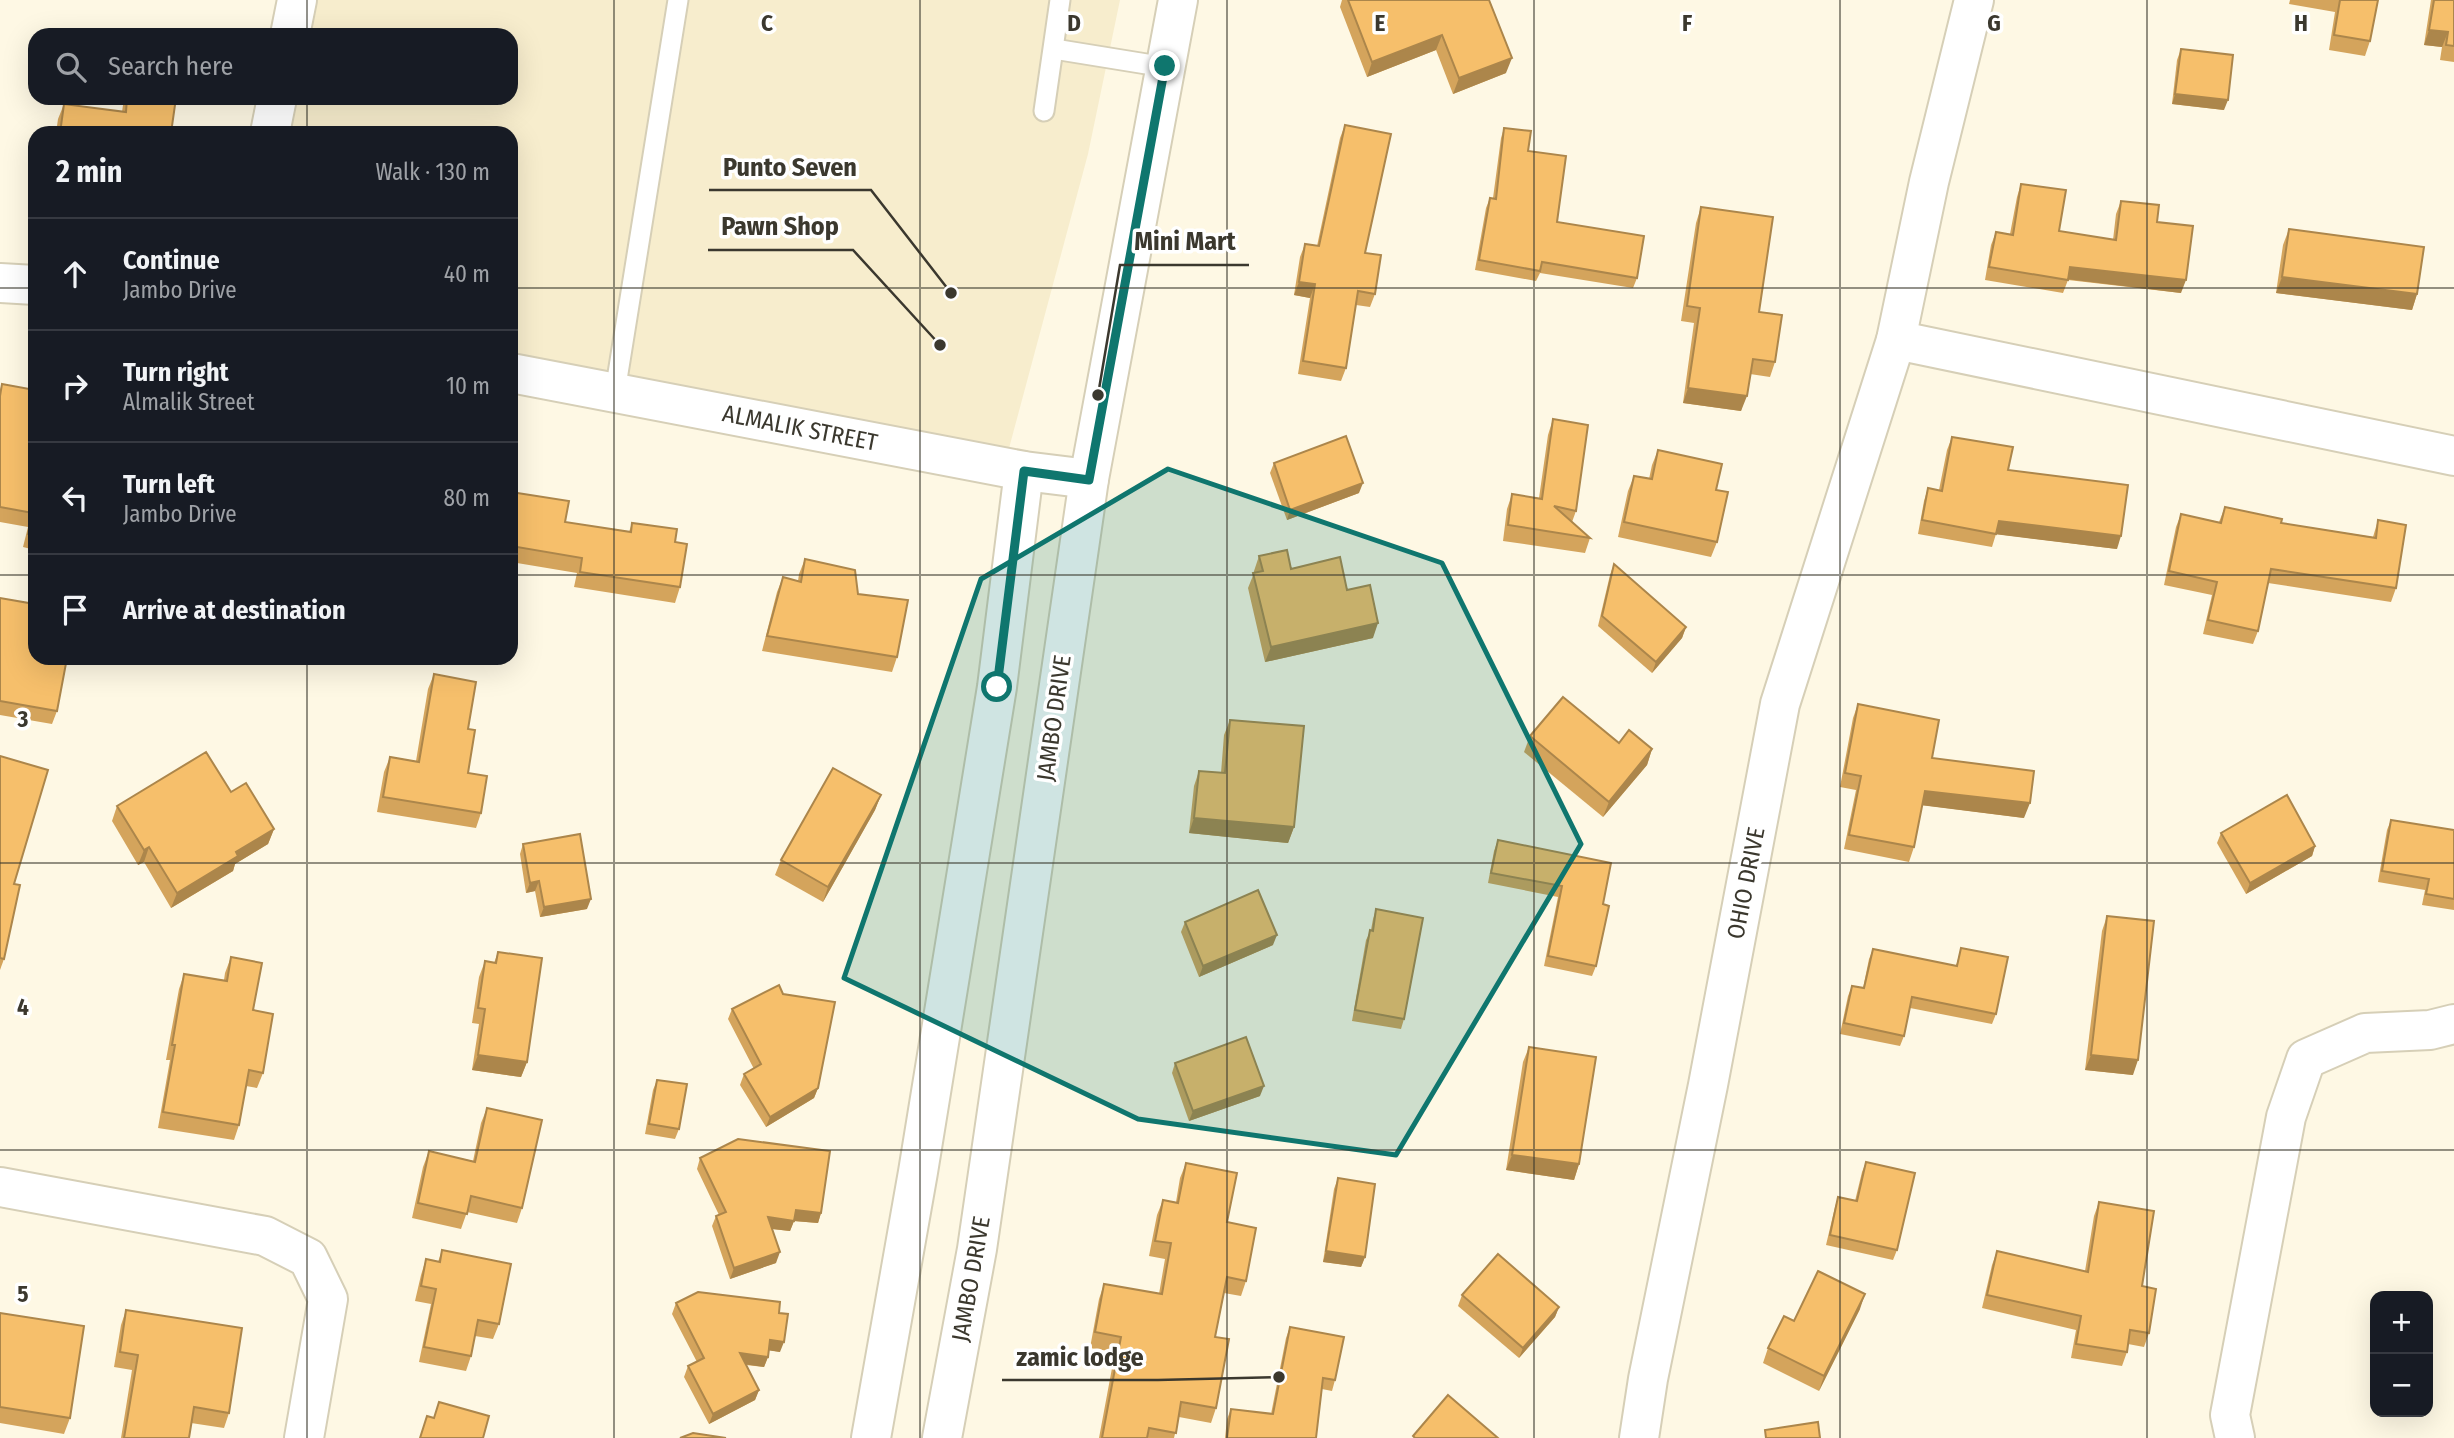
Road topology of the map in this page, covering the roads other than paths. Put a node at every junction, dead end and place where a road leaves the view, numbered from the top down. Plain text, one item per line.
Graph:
1 (297, 0) edge
2 (678, 0) edge
3 (1060, 0) edge
4 (1178, 0) edge
5 (1974, 0) edge
6 (291, 28) edge
7 (1054, 49) junction
8 (1165, 66) junction
9 (276, 105) edge
10 (1044, 111) dead end
11 (271, 126) edge
12 (0, 283) edge
13 (28, 285) edge
14 (1896, 340) junction
15 (518, 374) edge
16 (615, 392) junction
17 (2454, 456) edge
18 (1024, 471) junction
19 (1089, 480) junction
20 (2454, 1024) edge
21 (0, 1187) edge
22 (304, 1438) edge
23 (871, 1438) edge
24 (942, 1438) edge
25 (1639, 1438) edge
26 (2235, 1438) edge

1 - 6 street
2 - 16 lane
3 - 7 lane
4 - 8 street, JAMBO DRIVE
5 - 14 street, OHIO DRIVE
7 - 8 lane
7 - 10 lane
8 - 19 street, JAMBO DRIVE
9 - 11 street
12 - 13 street
14 - 17 street
14 - 25 street, OHIO DRIVE
15 - 16 street, ALMALIK STREET
16 - 18 street, ALMALIK STREET
18 - 19 street, ALMALIK STREET
18 - 23 street
19 - 24 street, JAMBO DRIVE
20 - 26 street
21 - 22 street

